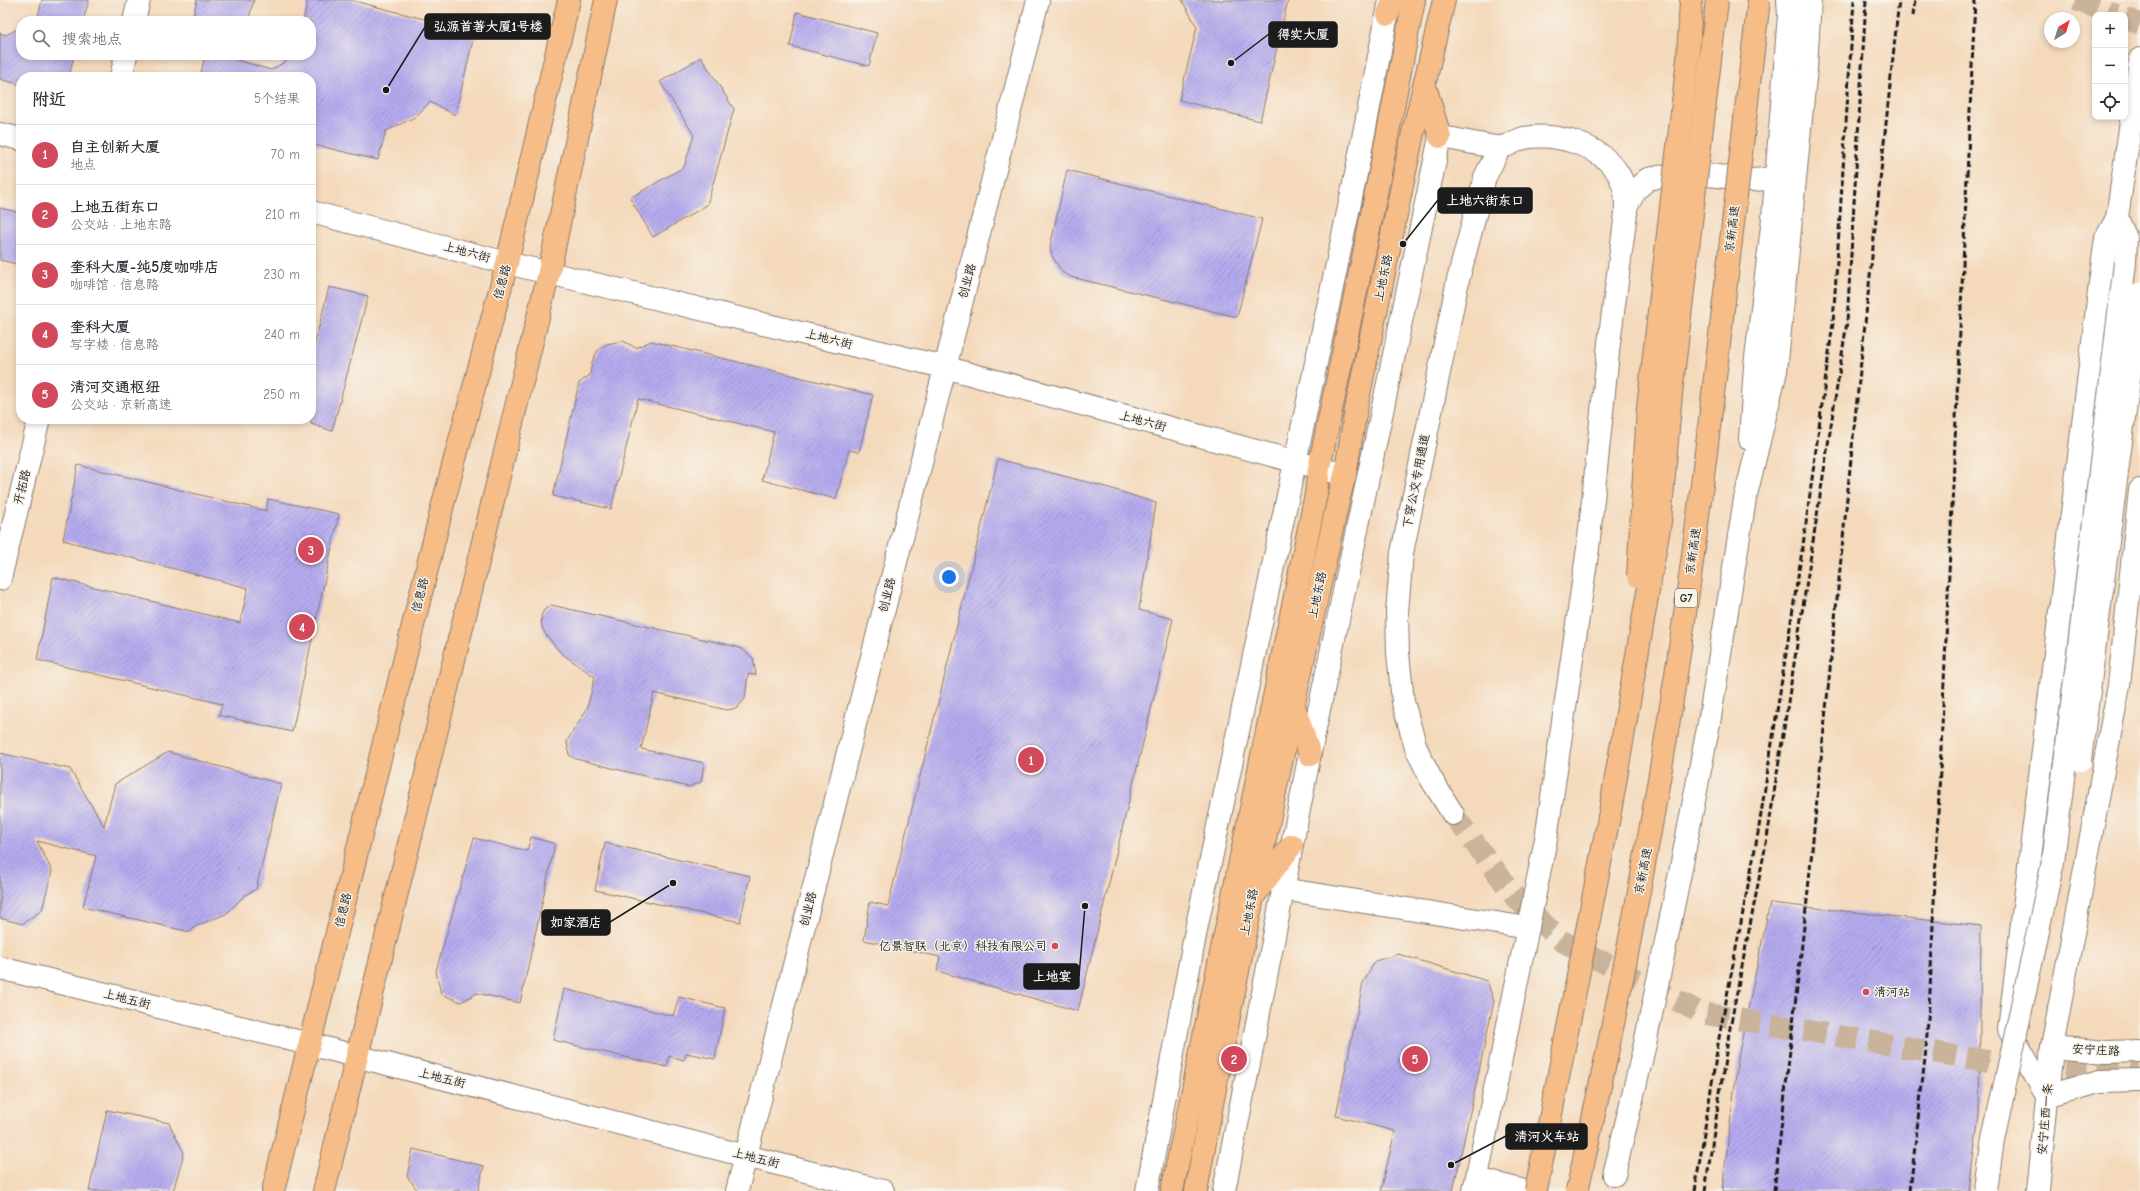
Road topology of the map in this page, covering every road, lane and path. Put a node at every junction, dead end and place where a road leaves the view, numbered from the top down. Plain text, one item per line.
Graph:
1 (139, 0) edge
2 (569, 0) edge
3 (606, 0) edge
4 (1038, 0) edge
5 (1414, 0) edge
6 (1444, 0) edge
7 (1691, 0) edge
8 (1717, 0) edge
9 (1759, 0) edge
10 (1788, 0) edge
11 (1810, 0) edge
12 (1391, 5) edge
13 (135, 16) edge
14 (2140, 59) edge
15 (125, 60) edge
16 (122, 72) edge
17 (1425, 84) junction
18 (0, 134) edge
19 (1440, 137) junction
20 (16, 138) edge
21 (1500, 147) junction
22 (1798, 156) junction
23 (1776, 175) junction
24 (1626, 207) junction
25 (316, 213) edge
26 (2117, 218) junction
27 (507, 263) junction
28 (548, 272) junction
29 (2140, 294) edge
30 (944, 367) junction
31 (1302, 421) junction
32 (38, 424) edge
33 (1327, 426) junction
34 (1352, 430) junction
35 (1377, 435) junction
36 (1294, 462) junction
37 (1318, 468) junction
38 (1345, 475) junction
39 (2140, 490) edge
40 (1746, 499) junction
41 (0, 579) edge
42 (1635, 667) junction
43 (1293, 705) junction
44 (1310, 754) junction
45 (1453, 814) tunnel mouth
46 (1292, 845) junction
47 (1282, 889) junction
48 (1252, 899) junction
49 (1528, 928) junction
50 (0, 968) edge
51 (309, 1044) junction
52 (2052, 1047) junction
53 (2140, 1051) edge
54 (357, 1056) junction
55 (2140, 1080) edge
56 (2047, 1096) junction
57 (746, 1155) junction
58 (1614, 1175) dead end
59 (1476, 1185) edge
60 (272, 1191) edge
61 (324, 1191) edge
62 (737, 1191) edge
63 (882, 1191) edge
64 (1147, 1191) edge
65 (1172, 1191) edge
66 (1196, 1191) edge
67 (1224, 1191) edge
68 (1524, 1191) edge
69 (1536, 1191) edge
70 (1578, 1191) edge
71 (1986, 1191) edge
72 (1999, 1191) edge
73 (2038, 1191) edge

1 - 13 street
2 - 27 main road, 信息路
3 - 28 main road
4 - 30 street, 创业路
5 - 33 main road, 上地东路
6 - 17 main road, 上地东路
7 - 42 main road, bridge
8 - 42 main road, bridge
9 - 70 main road, 京新高速 / G7, bridge
10 - 23 street
11 - 22 street
12 - 31 street
14 - 26 street
15 - 16 street
17 - 19 main road
17 - 34 main road, 上地东路
18 - 20 street
19 - 21 street
19 - 35 street
21 - 24 street
21 - 45 street, 下穿公交专用通道
22 - 23 street
22 - 40 street
23 - 24 street
23 - 40 street
24 - 49 street
25 - 27 street, 上地六街
26 - 56 street
26 - 71 street, bridge
27 - 28 street, 上地六街
27 - 51 main road, 信息路
28 - 30 street, 上地六街
28 - 54 main road
29 - 72 street, bridge
30 - 36 street, 上地六街
30 - 57 street, 创业路
31 - 33 street
31 - 36 street
32 - 41 street, 开拓路
33 - 34 street
33 - 37 main road, 上地东路
34 - 35 street
34 - 38 main road, 上地东路
35 - 44 street
36 - 37 street, 上地六街
36 - 64 street
37 - 38 street, 上地六街
37 - 65 main road, 上地东路
38 - 43 main road, 上地东路
39 - 52 street, 安宁庄西一条
40 - 58 street
42 - 69 main road, bridge
43 - 44 main road
43 - 48 main road, 上地东路
44 - 46 street
46 - 47 street
46 - 48 main road
47 - 49 street
47 - 67 street
48 - 66 main road, 上地东路
49 - 59 street
50 - 51 street, 上地五街
51 - 54 street, 上地五街
51 - 60 main road, 信息路
52 - 53 street, 安宁庄路
52 - 56 street, 安宁庄西一条
54 - 57 street, 上地五街
54 - 61 main road
55 - 56 street
56 - 73 street, 安宁庄西一条
57 - 62 street, 创业路
57 - 63 street, 上地五街
59 - 68 street

